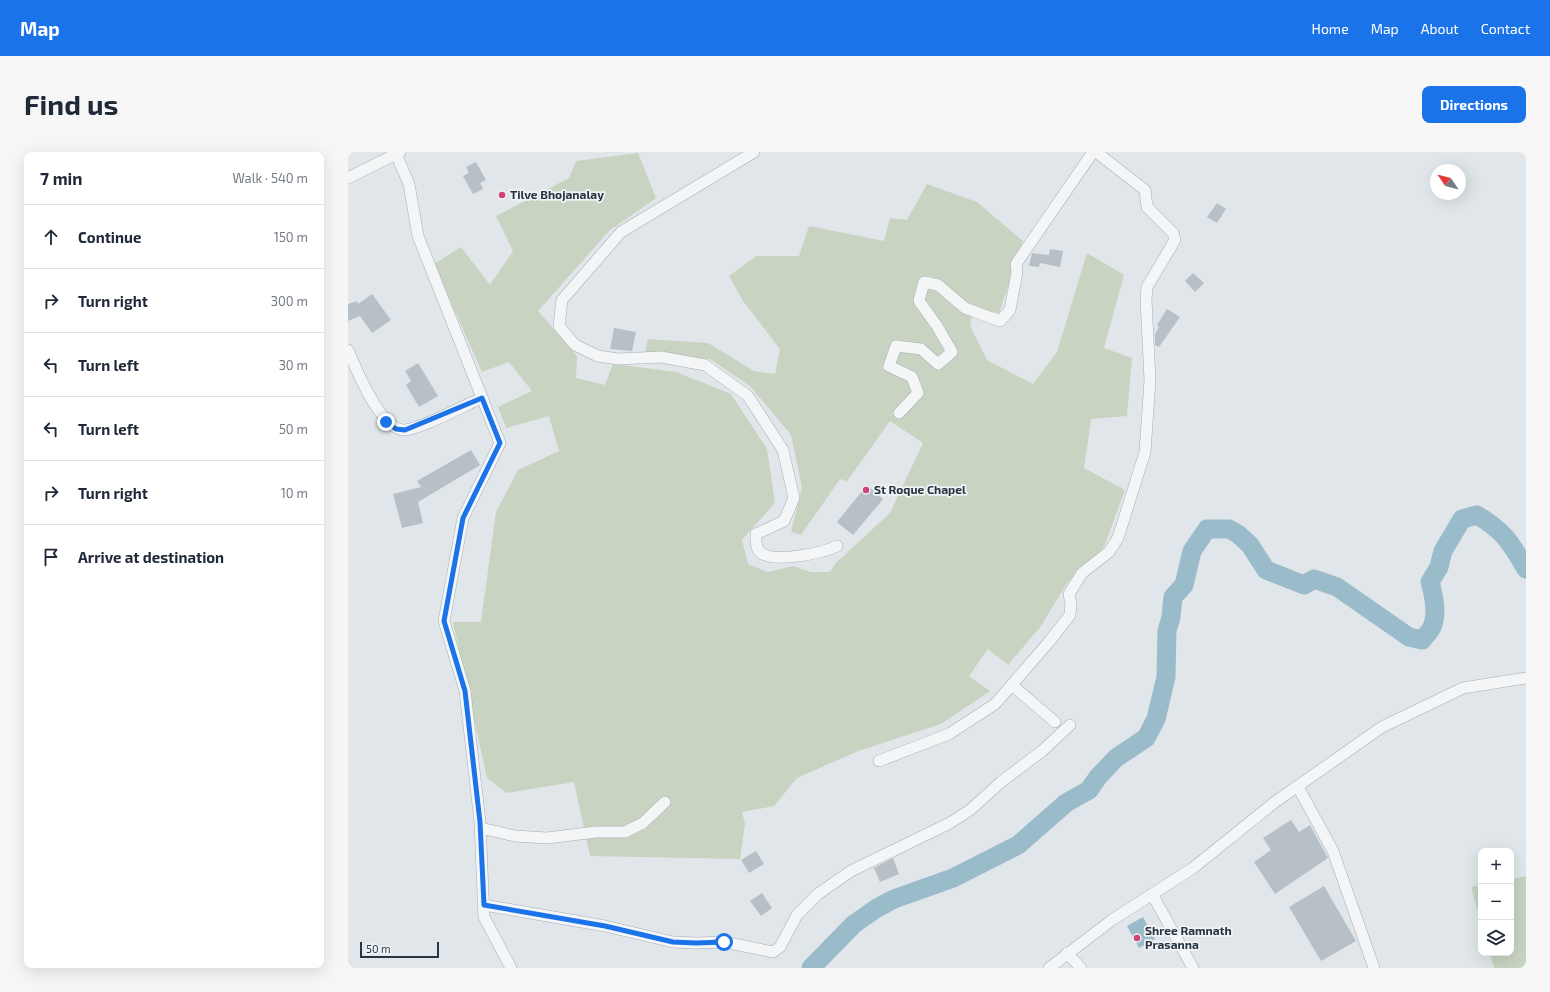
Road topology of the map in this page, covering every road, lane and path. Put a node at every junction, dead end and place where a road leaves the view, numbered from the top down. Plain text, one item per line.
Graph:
1 (754, 152) edge
2 (1095, 152) edge
3 (398, 153) edge
4 (348, 178) edge
5 (348, 350) edge
6 (482, 398) junction
7 (899, 413) dead end
8 (837, 546) dead end
9 (1526, 678) edge
10 (1012, 685) junction
11 (1055, 722) dead end
12 (1070, 725) dead end
13 (879, 761) dead end
14 (1298, 787) junction
15 (665, 802) dead end
16 (481, 828) junction
17 (1152, 894) junction
18 (484, 905) junction
19 (1067, 953) junction
20 (511, 968) edge
21 (1049, 968) edge
22 (1080, 968) edge
23 (1193, 968) edge
24 (1374, 968) edge

1 - 8 street
2 - 7 street
2 - 10 street
3 - 4 street
3 - 6 street
5 - 6 street
6 - 16 street
9 - 14 street
10 - 11 street
10 - 13 street
12 - 18 street
14 - 17 street
14 - 24 street
15 - 16 street
16 - 18 street
17 - 19 street
17 - 23 street
18 - 20 street
19 - 21 street
19 - 22 street

